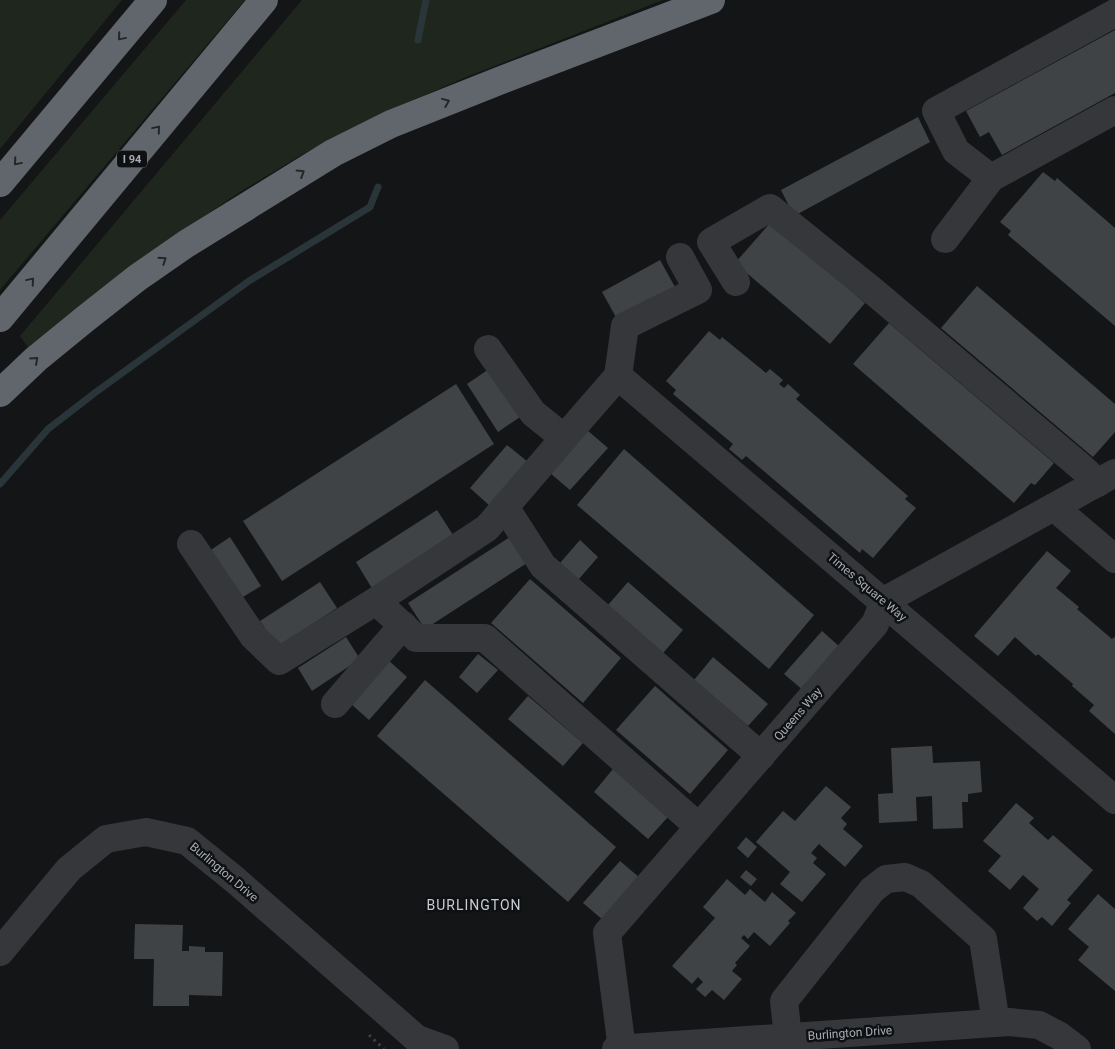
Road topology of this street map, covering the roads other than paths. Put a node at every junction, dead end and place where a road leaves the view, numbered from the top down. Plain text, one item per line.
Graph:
1 (152, 0) edge
2 (264, 0) edge
3 (712, 0) edge
4 (1115, 13) edge
5 (1115, 110) edge
6 (991, 178) junction
7 (0, 183) edge
8 (945, 239) dead end
9 (680, 257) dead end
10 (736, 282) dead end
11 (0, 318) edge
12 (488, 349) dead end
13 (618, 376) junction
14 (0, 393) edge
15 (564, 438) junction
16 (1106, 478) edge
17 (1054, 507) junction
18 (504, 508) junction
19 (191, 544) dead end
20 (1115, 559) edge
21 (376, 601) junction
22 (884, 602) junction
23 (402, 625) junction
24 (335, 704) dead end
25 (761, 756) junction
26 (1115, 800) edge
27 (699, 827) junction
28 (0, 952) edge
29 (996, 1023) junction
30 (788, 1037) junction
31 (622, 1048) edge
32 (445, 1049) edge
33 (616, 1049) edge
34 (1077, 1049) edge

1 -> 7 highway
11 -> 2 highway, I 94
14 -> 3 highway
4 - 6 street
5 - 6 street
6 - 8 street
9 - 13 street
10 - 16 street
12 - 15 street
13 - 15 street
13 - 22 street, Times Square Way
15 - 18 street
16 - 17 street
17 - 20 street
17 - 22 street
18 - 21 street
18 - 25 street
19 - 21 street
21 - 23 street
22 - 25 street, Queens Way
22 - 26 street, Times Square Way
23 - 24 street
23 - 27 street
25 - 27 street, Queens Way
27 - 31 street, Queens Way
28 - 32 street, Burlington Drive
29 - 30 street, Burlington Drive
29 - 30 street
29 - 34 street, Burlington Drive
30 - 31 street, Burlington Drive
31 - 33 street, Burlington Drive

